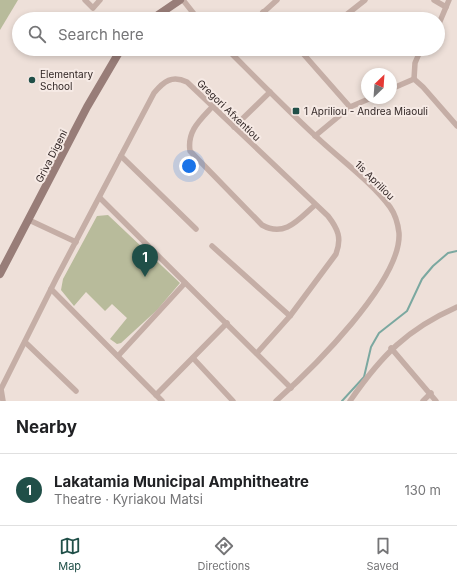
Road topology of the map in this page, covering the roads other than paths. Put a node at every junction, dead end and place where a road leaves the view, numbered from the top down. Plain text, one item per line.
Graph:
1 (84, 0) edge
2 (100, 0) edge
3 (182, 0) edge
4 (277, 0) edge
5 (365, 0) edge
6 (434, 0) edge
7 (449, 0) edge
8 (446, 7) junction
9 (163, 12) edge
10 (192, 12) edge
11 (263, 12) edge
12 (350, 12) edge
13 (444, 12) edge
14 (117, 56) edge
15 (233, 56) edge
16 (306, 56) edge
17 (418, 56) edge
18 (414, 79) junction
19 (397, 86) edge
20 (270, 92) junction
21 (361, 102) edge
22 (212, 107) junction
23 (350, 107) junction
24 (457, 126) edge
25 (234, 128) junction
26 (315, 136) junction
27 (121, 156) junction
28 (100, 198) junction
29 (315, 205) junction
30 (29, 220) junction
31 (196, 229) dead end
32 (76, 242) junction
33 (212, 246) dead end
34 (0, 274) edge
35 (185, 283) junction
36 (51, 289) junction
37 (457, 307) edge
38 (290, 316) junction
39 (227, 324) junction
40 (25, 342) junction
41 (391, 348) junction
42 (257, 353) junction
43 (118, 356) junction
44 (193, 358) junction
45 (291, 388) junction
46 (76, 391) dead end
47 (431, 393) junction
48 (156, 395) junction
49 (3, 401) edge
50 (162, 401) edge
51 (233, 401) edge
52 (276, 401) edge
53 (350, 401) edge
54 (423, 401) edge
55 (436, 401) edge

1 - 2 street
3 - 9 street
3 - 10 street
4 - 11 street
5 - 12 street
6 - 8 street
7 - 8 street
8 - 13 street
14 - 30 street, Griva Digeni
15 - 20 street, 1is Apriliou
16 - 23 street
17 - 18 street
18 - 19 street
18 - 24 street
20 - 25 street
20 - 26 street, 1is Apriliou
21 - 23 street
22 - 25 street, Gregori Afxentiou
22 - 27 street, Gregori Afxentiou
22 - 29 street
23 - 26 street
25 - 29 street, Gregori Afxentiou
26 - 45 street, 1is Apriliou
27 - 28 street, Gregori Afxentiou
27 - 31 street
28 - 32 street, Gregori Afxentiou
28 - 35 street
29 - 38 street, Gregori Afxentiou
30 - 32 street
30 - 34 street, Griva Digeni
32 - 36 street, Gregori Afxentiou
33 - 38 street
35 - 39 street
35 - 43 street
36 - 40 street, Gregori Afxentiou
36 - 43 street
37 - 41 street
38 - 42 street, Gregori Afxentiou
39 - 42 street
39 - 44 street
40 - 46 street
40 - 49 street, Gregori Afxentiou
41 - 47 street
41 - 53 street
42 - 45 street
43 - 48 street
44 - 48 street
44 - 51 street
45 - 52 street, 1is Apriliou
47 - 54 street
47 - 55 street
48 - 50 street

